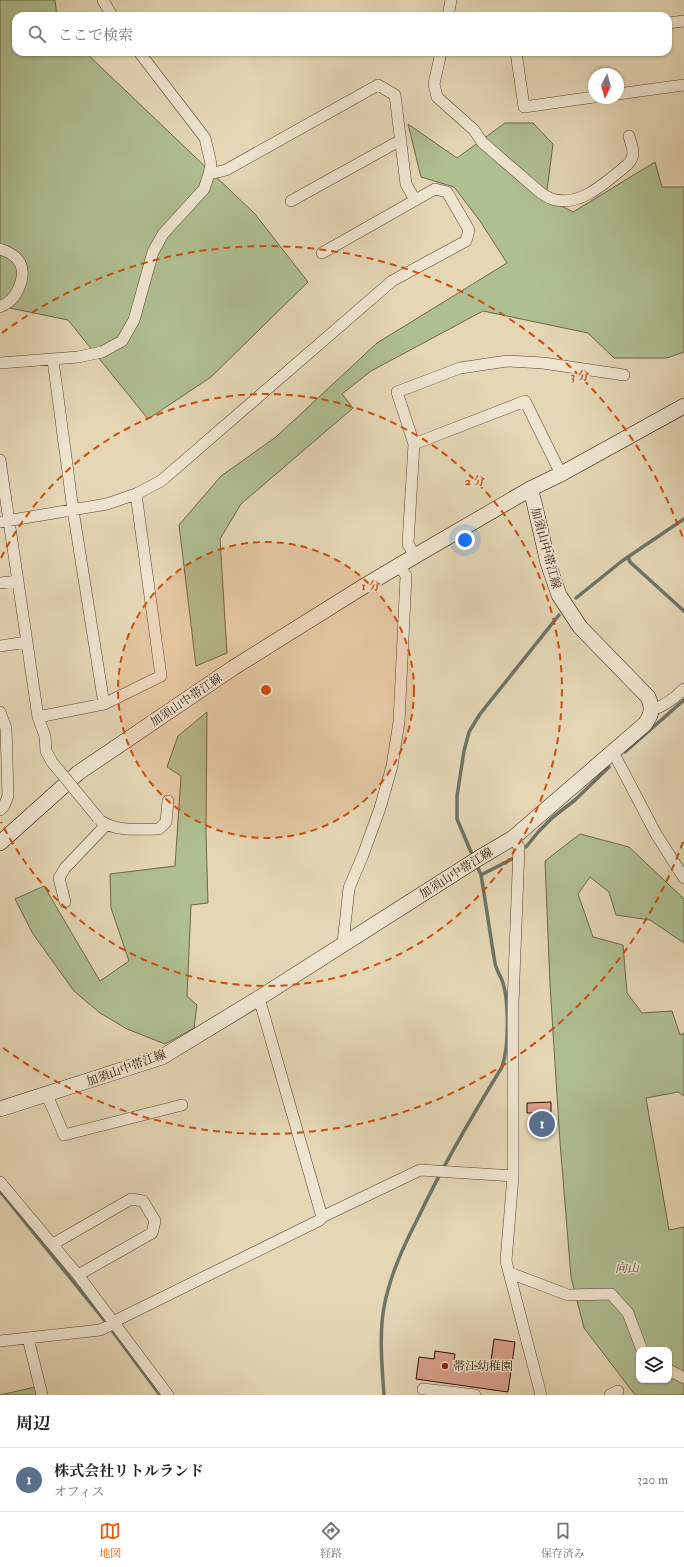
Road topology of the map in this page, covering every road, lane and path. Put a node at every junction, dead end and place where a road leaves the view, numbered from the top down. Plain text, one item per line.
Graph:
1 (103, 0) edge
2 (451, 0) edge
3 (110, 12) edge
4 (449, 12) edge
5 (684, 21) edge
6 (672, 22) edge
7 (142, 56) edge
8 (440, 56) edge
9 (517, 56) edge
10 (684, 85) edge
11 (624, 93) edge
12 (588, 98) edge
13 (628, 136) dead end
14 (401, 140) junction
15 (209, 174) junction
16 (416, 200) junction
17 (292, 201) dead end
18 (0, 249) edge
19 (322, 253) dead end
20 (0, 307) edge
21 (53, 360) junction
22 (0, 362) edge
23 (624, 375) dead end
24 (684, 406) edge
25 (414, 444) junction
26 (0, 460) edge
27 (561, 474) junction
28 (530, 489) junction
29 (136, 494) junction
30 (74, 510) junction
31 (5, 522) edge
32 (415, 556) junction
33 (400, 566) junction
34 (18, 581) junction
35 (0, 583) edge
36 (27, 642) junction
37 (0, 646) edge
38 (684, 690) edge
39 (104, 704) junction
40 (652, 710) junction
41 (0, 712) edge
42 (38, 716) junction
43 (613, 752) junction
44 (168, 801) dead end
45 (0, 810) edge
46 (102, 821) junction
47 (513, 838) junction
48 (0, 843) edge
49 (684, 878) edge
50 (65, 902) dead end
51 (343, 943) junction
52 (259, 998) junction
53 (47, 1095) junction
54 (182, 1105) dead end
55 (0, 1109) edge
56 (513, 1176) junction
57 (0, 1182) edge
58 (322, 1217) junction
59 (53, 1244) junction
60 (510, 1273) junction
61 (78, 1275) junction
62 (110, 1325) junction
63 (28, 1338) junction
64 (0, 1342) edge
65 (641, 1347) edge
66 (672, 1372) edge
67 (684, 1378) edge
68 (422, 1389) dead end
69 (42, 1395) edge
70 (168, 1395) edge
71 (472, 1395) edge
72 (475, 1395) edge
73 (541, 1395) edge

1 - 3 street
2 - 4 street
5 - 6 street
7 - 15 street
8 - 13 street
9 - 12 street
10 - 11 street
14 - 15 street
14 - 16 street
14 - 17 street
15 - 21 street
16 - 19 street
16 - 29 street
18 - 20 street
21 - 22 street
21 - 30 street
23 - 25 street
24 - 27 main road, 加須山中帯江線
25 - 27 street
25 - 32 street
26 - 31 street
27 - 28 main road, 加須山中帯江線
28 - 32 main road, 加須山中帯江線
28 - 40 main road, 加須山中帯江線
29 - 30 street
29 - 39 street
30 - 31 street
30 - 39 street
31 - 34 street
32 - 33 main road, 加須山中帯江線
33 - 48 main road, 加須山中帯江線
33 - 51 street
34 - 35 street
34 - 36 street
36 - 37 street
36 - 42 street
38 - 40 street
39 - 42 street
40 - 43 main road, 加須山中帯江線
41 - 45 street
42 - 46 street, bridge
43 - 47 main road, 加須山中帯江線
43 - 49 street
44 - 46 street
46 - 50 street
47 - 51 main road, 加須山中帯江線
47 - 56 street
51 - 52 main road, 加須山中帯江線
52 - 53 main road, 加須山中帯江線
52 - 58 street
53 - 54 street
53 - 55 main road, 加須山中帯江線
56 - 58 street
56 - 60 street
57 - 59 street
58 - 62 street
59 - 61 street
59 - 61 street
60 - 65 street
60 - 73 street
61 - 62 street
62 - 63 street
62 - 70 street
63 - 64 street
63 - 69 street
66 - 67 street
68 - 71 street
71 - 72 street

